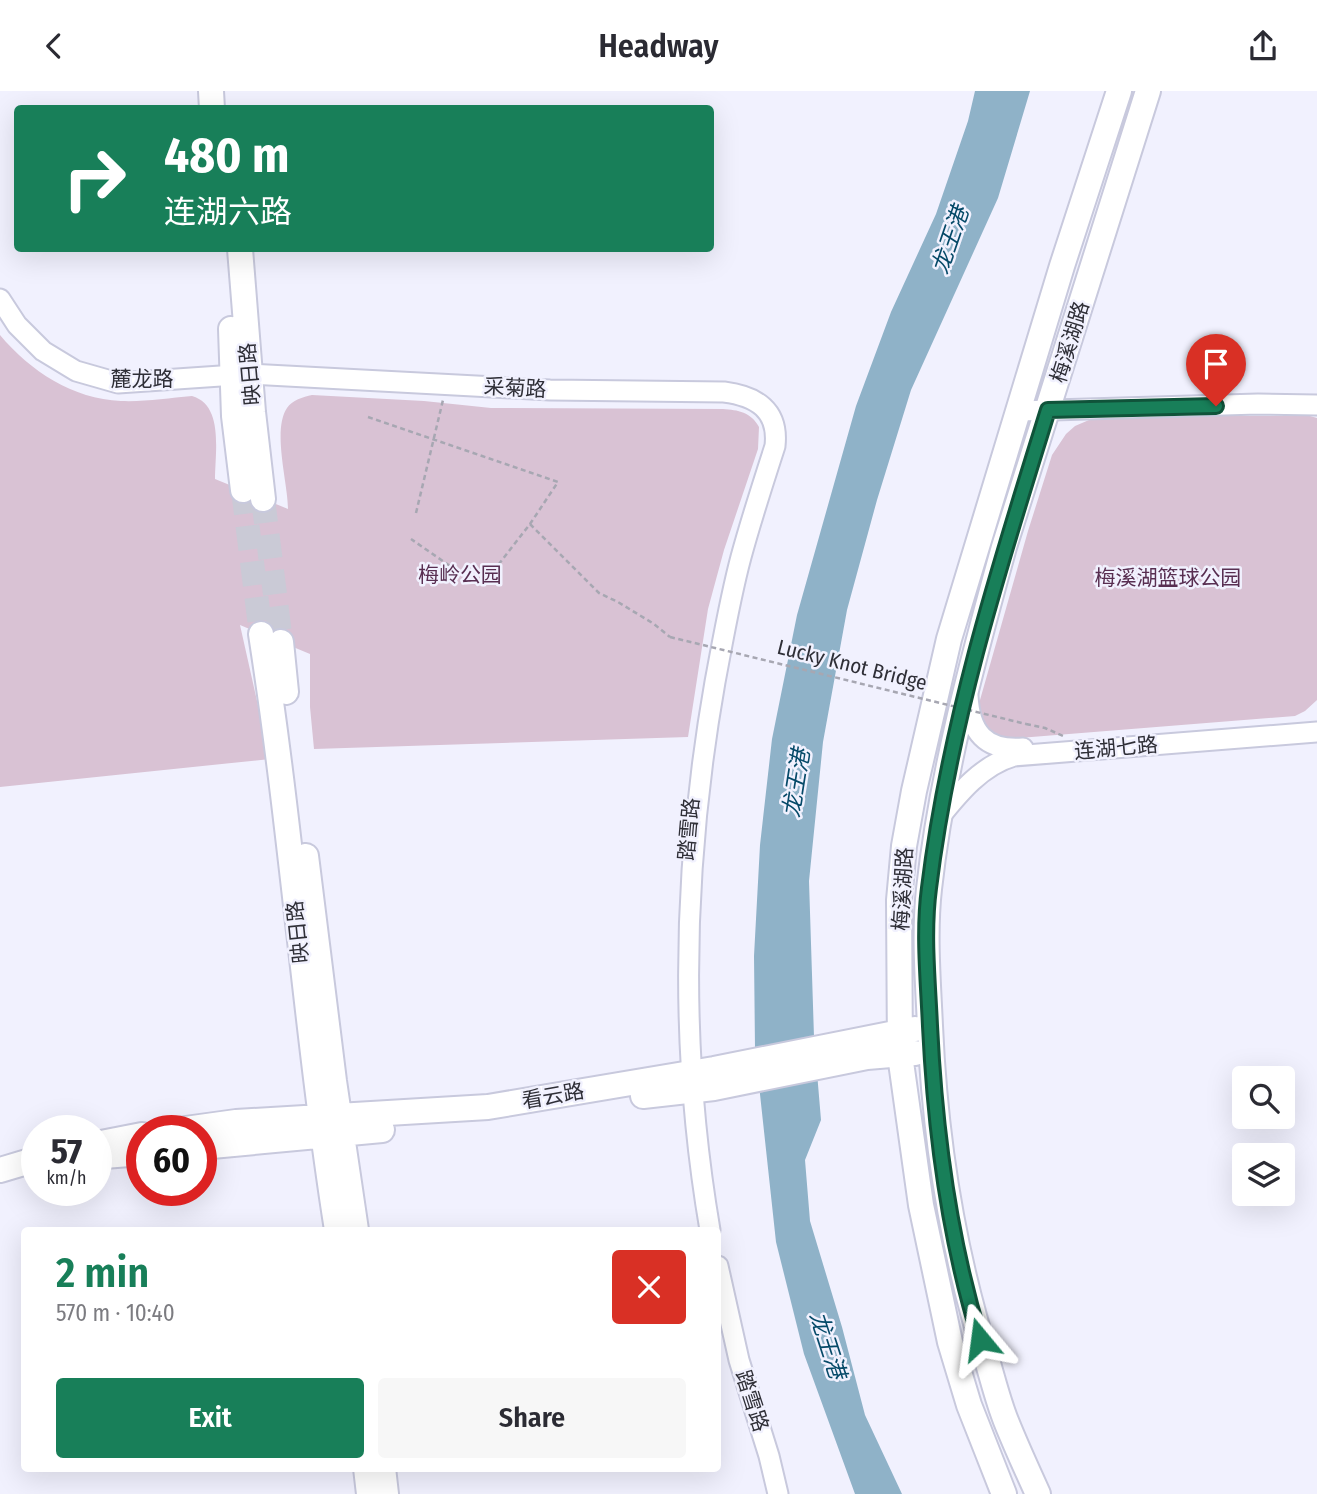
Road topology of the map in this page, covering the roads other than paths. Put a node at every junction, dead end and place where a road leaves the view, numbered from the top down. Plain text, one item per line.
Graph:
1 (1119, 91) edge
2 (1148, 91) edge
3 (225, 252) edge
4 (240, 252) edge
5 (0, 299) edge
6 (0, 315) edge
7 (241, 378) junction
8 (1317, 398) edge
9 (1050, 405) junction
10 (1317, 405) edge
11 (1020, 406) junction
12 (772, 435) junction
13 (253, 495) tunnel mouth
14 (271, 638) tunnel mouth
15 (968, 679) junction
16 (1317, 722) edge
17 (1317, 732) edge
18 (939, 819) junction
19 (930, 1025) junction
20 (900, 1044) junction
21 (931, 1051) junction
22 (697, 1080) junction
23 (217, 1125) edge
24 (331, 1126) junction
25 (217, 1144) edge
26 (21, 1164) edge
27 (0, 1170) edge
28 (21, 1175) edge
29 (0, 1181) edge
30 (337, 1227) edge
31 (355, 1227) edge
32 (704, 1227) edge
33 (710, 1227) edge
34 (721, 1279) edge
35 (721, 1312) edge
36 (771, 1494) edge
37 (778, 1494) edge
38 (1004, 1494) edge
39 (1038, 1494) edge

1 - 11 main road, 梅溪湖路
2 - 9 main road, 梅溪湖路
3 - 7 main road, 映日路
4 - 7 main road, 映日路
5 - 7 street, 麓龙路
6 - 7 street, 麓龙路
7 - 12 street, 采菊路
7 - 12 street, 采菊路
7 - 13 main road, 映日路
8 - 9 street
9 - 10 street
9 - 11 street
9 - 15 main road, 梅溪湖路
11 - 20 main road, 梅溪湖路
12 - 22 street, 踏雪路
14 - 24 main road, 映日路
15 - 16 street, 连湖七路
15 - 18 main road, 梅溪湖路
17 - 18 street, 连湖七路
18 - 19 main road, 梅溪湖路
19 - 20 main road
19 - 21 main road, 梅溪湖路
20 - 21 main road
20 - 22 main road, 看云路
20 - 38 main road, 梅溪湖路
21 - 39 main road, 梅溪湖路
22 - 24 main road, 看云路
22 - 32 street, 踏雪路
22 - 33 street, 踏雪路
23 - 24 main road, 看云路
24 - 25 main road, 看云路
24 - 30 main road, 映日路
24 - 31 main road, 映日路
26 - 27 main road
28 - 29 main road
34 - 37 street, 踏雪路
35 - 36 street, 踏雪路

